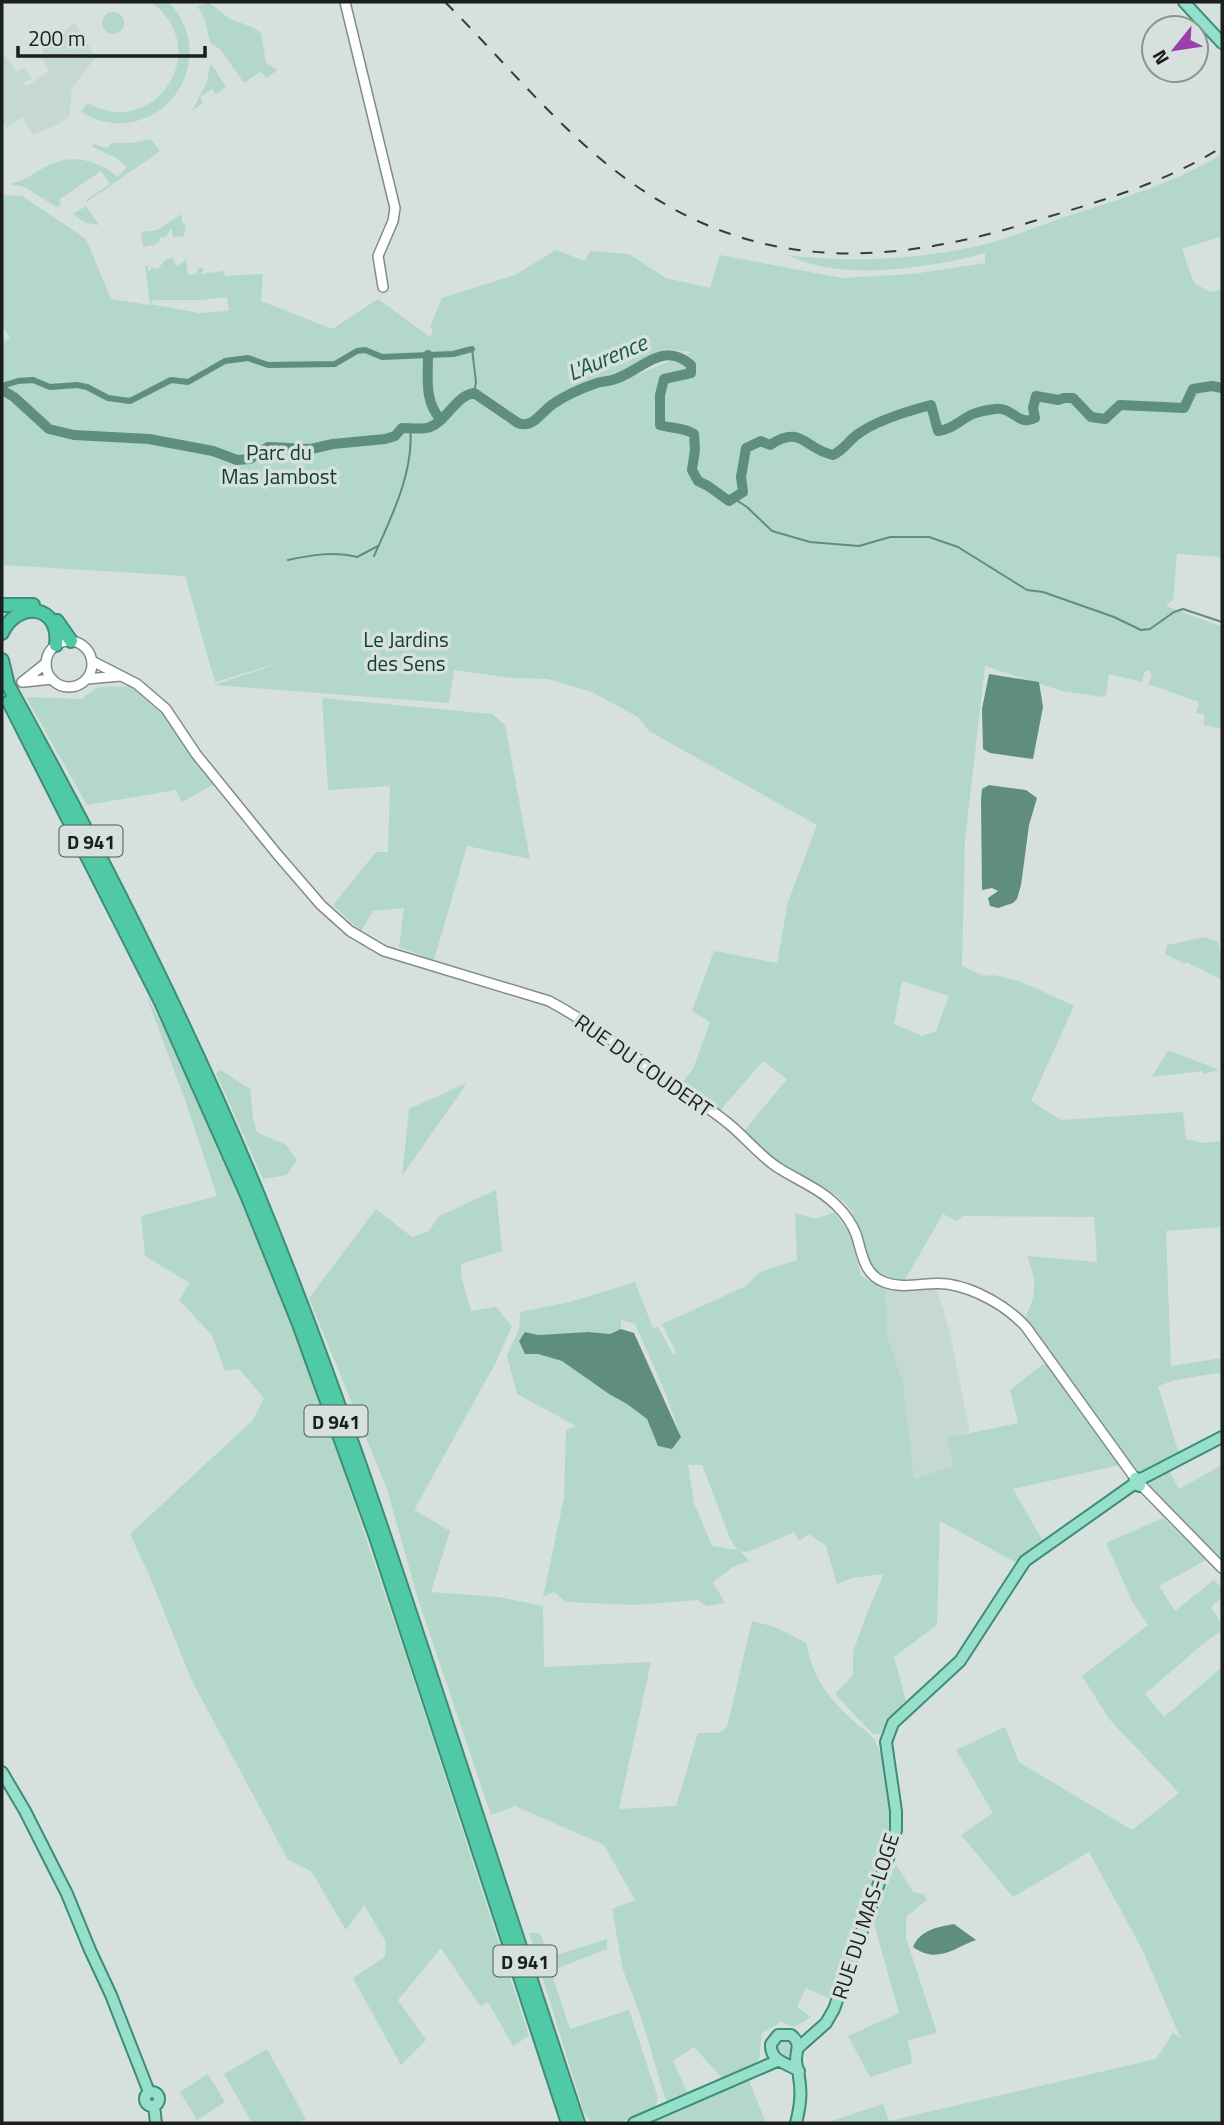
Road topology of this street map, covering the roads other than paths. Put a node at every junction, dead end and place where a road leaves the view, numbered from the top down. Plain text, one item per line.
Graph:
1 (345, 2) edge
2 (1184, 2) edge
3 (1190, 2) edge
4 (1222, 32) edge
5 (1222, 43) edge
6 (383, 287) dead end
7 (2, 605) edge
8 (2, 633) edge
9 (71, 641) junction
10 (56, 645) junction
11 (2, 660) edge
12 (92, 661) junction
13 (46, 663) junction
14 (120, 676) junction
15 (52, 679) junction
16 (87, 679) junction
17 (4, 683) edge
18 (2, 699) edge
19 (14, 712) junction
20 (1222, 1437) edge
21 (1138, 1482) junction
22 (1222, 1568) edge
23 (2, 1772) edge
24 (539, 2034) junction
25 (787, 2053) junction
26 (561, 2071) junction
27 (156, 2123) edge
28 (559, 2123) edge
29 (568, 2123) edge
30 (578, 2123) edge
31 (584, 2123) edge
32 (634, 2123) edge
33 (796, 2123) edge

1 - 6 street
2 - 5 main road
3 - 4 main road
7 - 9 highway
8 - 10 highway
9 - 10 street
9 - 12 street
10 - 13 street
11 - 17 highway
12 - 14 street, RUE DU COUDERT
12 - 16 street
13 - 15 street
13 - 15 street
14 - 16 street
14 - 21 street, RUE DU COUDERT
15 - 16 street
17 - 19 highway, D 941
17 - 26 highway, D 941
18 - 19 highway
19 - 24 highway, D 941
20 - 21 main road, RUE DU MAS-LOGE
21 - 22 street, RUE DU COUDERT
21 - 25 main road, RUE DU MAS-LOGE
23 - 27 main road
24 - 28 highway
24 - 29 highway, D 941
25 - 32 main road
25 - 33 main road
26 - 30 highway, D 941
26 - 31 highway

